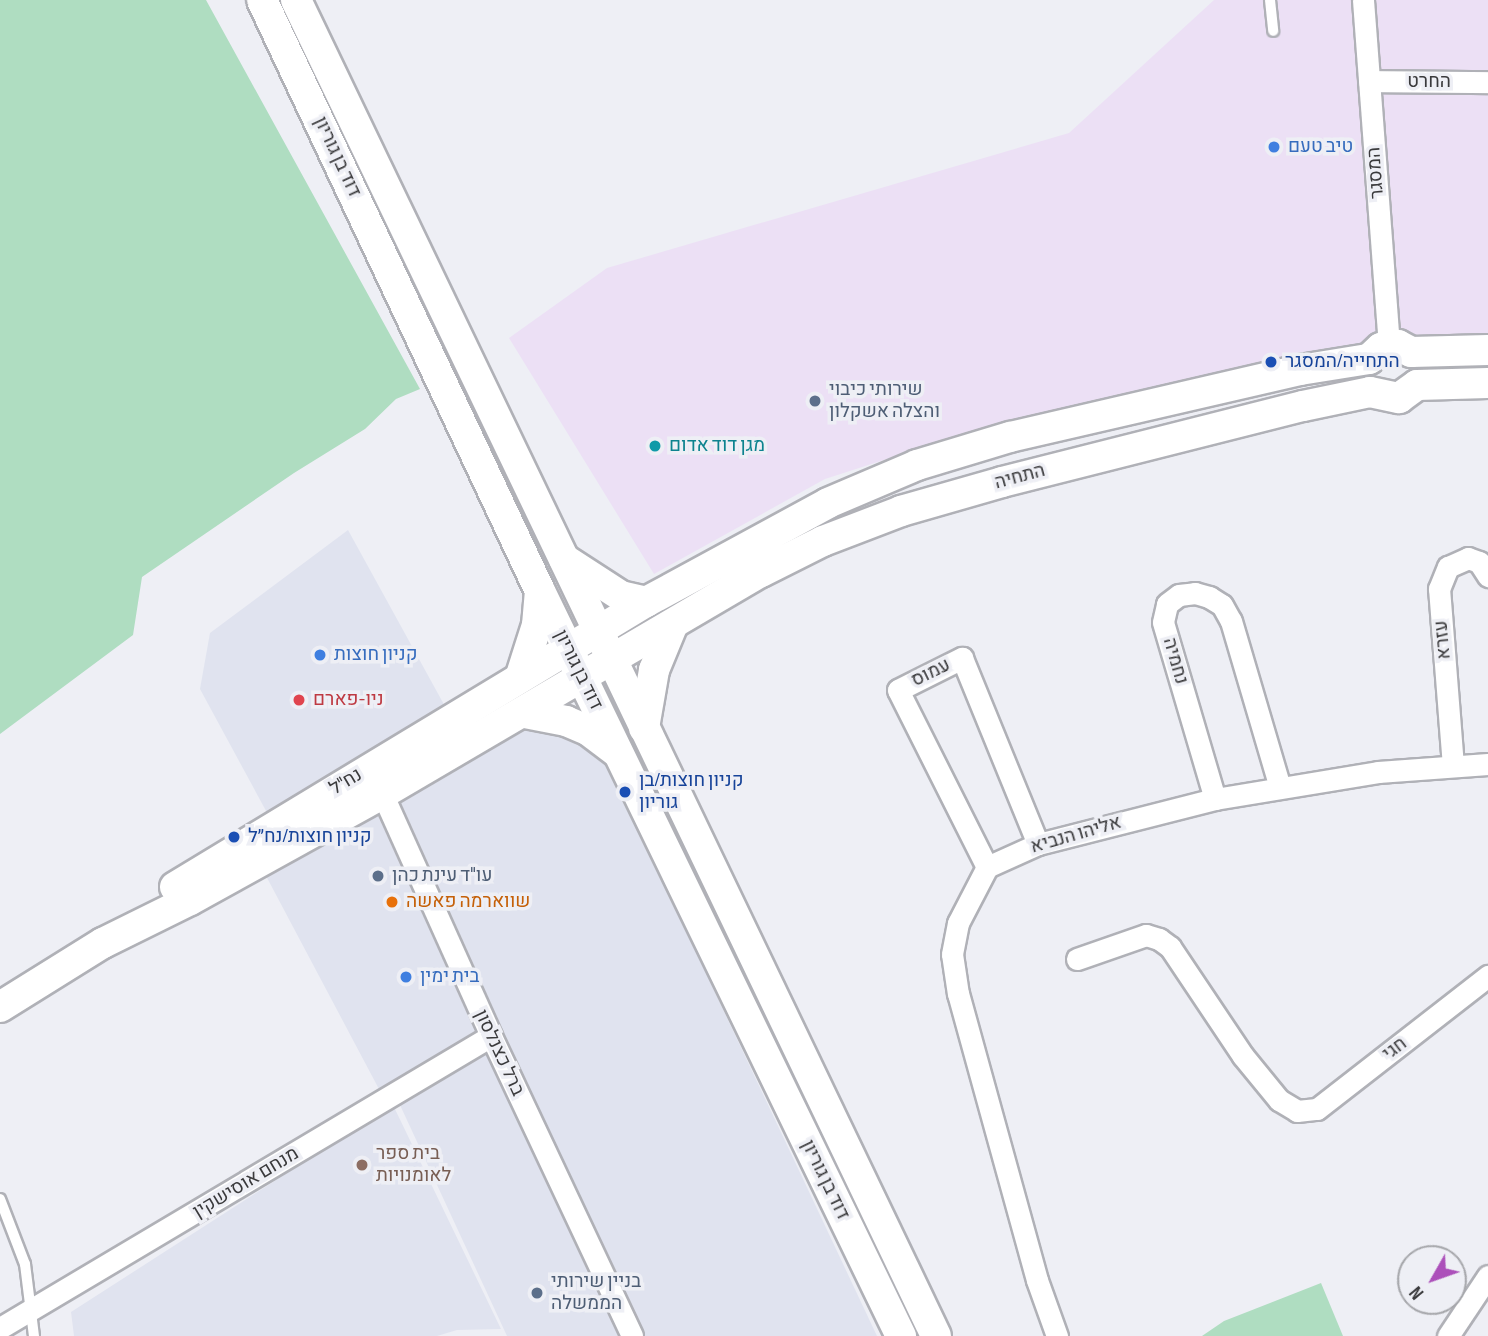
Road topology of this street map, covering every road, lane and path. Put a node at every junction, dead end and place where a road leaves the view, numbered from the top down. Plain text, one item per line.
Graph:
1 (261, 0) edge
2 (296, 0) edge
3 (1270, 0) edge
4 (1363, 0) edge
5 (1273, 31) dead end
6 (1369, 81) junction
7 (1488, 82) edge
8 (1488, 350) edge
9 (1390, 352) junction
10 (1488, 383) edge
11 (1417, 385) junction
12 (1377, 393) junction
13 (562, 557) junction
14 (1488, 576) edge
15 (540, 592) junction
16 (646, 602) junction
17 (673, 624) junction
18 (597, 631) junction
19 (567, 648) junction
20 (611, 661) junction
21 (522, 675) junction
22 (582, 678) junction
23 (525, 713) junction
24 (644, 728) junction
25 (617, 752) junction
26 (1488, 764) edge
27 (1453, 766) junction
28 (376, 781) junction
29 (1280, 787) junction
30 (1215, 799) junction
31 (1038, 844) junction
32 (987, 867) junction
33 (1077, 959) dead end
34 (1488, 975) edge
35 (0, 1007) edge
36 (491, 1037) junction
37 (0, 1199) edge
38 (1488, 1276) edge
39 (30, 1311) junction
40 (0, 1328) edge
41 (34, 1336) edge
42 (632, 1336) edge
43 (901, 1336) edge
44 (936, 1336) edge
45 (1057, 1336) edge
46 (1448, 1336) edge

1 - 15 main road, דוד בן גוריון
2 - 13 main road, דוד בן גוריון
3 - 5 lane
4 - 6 street, המסגר
6 - 7 street, החרט
6 - 9 street, המסגר
8 - 9 main road
9 - 11 main road
9 - 12 main road
9 - 16 main road
10 - 11 main road, התחיה
11 - 12 main road, התחיה
12 - 17 main road, התחיה
13 - 16 main road
13 - 18 main road, דוד בן גוריון
14 - 27 street, עזרא
15 - 19 main road, דוד בן גוריון
15 - 21 main road
16 - 18 main road
17 - 20 main road, התחיה
17 - 24 main road
18 - 19 main road, נח"ל
18 - 20 main road, דוד בן גוריון
19 - 21 main road, נח"ל
19 - 22 main road, דוד בן גוריון
20 - 22 main road, התחיה
20 - 24 main road, דוד בן גוריון
21 - 28 main road, נח"ל
22 - 23 main road, נח"ל
22 - 25 main road, דוד בן גוריון
23 - 25 main road
23 - 28 main road, נח"ל
24 - 44 main road, דוד בן גוריון
25 - 43 main road, דוד בן גוריון
26 - 27 street, אליהו הנביא
27 - 29 street, אליהו הנביא
28 - 35 main road, נח"ל
28 - 36 street, ברל כצנלסון
29 - 30 street, אליהו הנביא
29 - 30 street, נחמיה
30 - 31 street, אליהו הנביא
31 - 32 street, אליהו הנביא
31 - 32 street, עמוס
32 - 45 street
33 - 34 street, חגי
36 - 39 street, מנחם אוסישקין
36 - 42 street, ברל כצנלסון
37 - 39 lane
38 - 46 street
39 - 40 street, מנחם אוסישקין
39 - 41 lane

